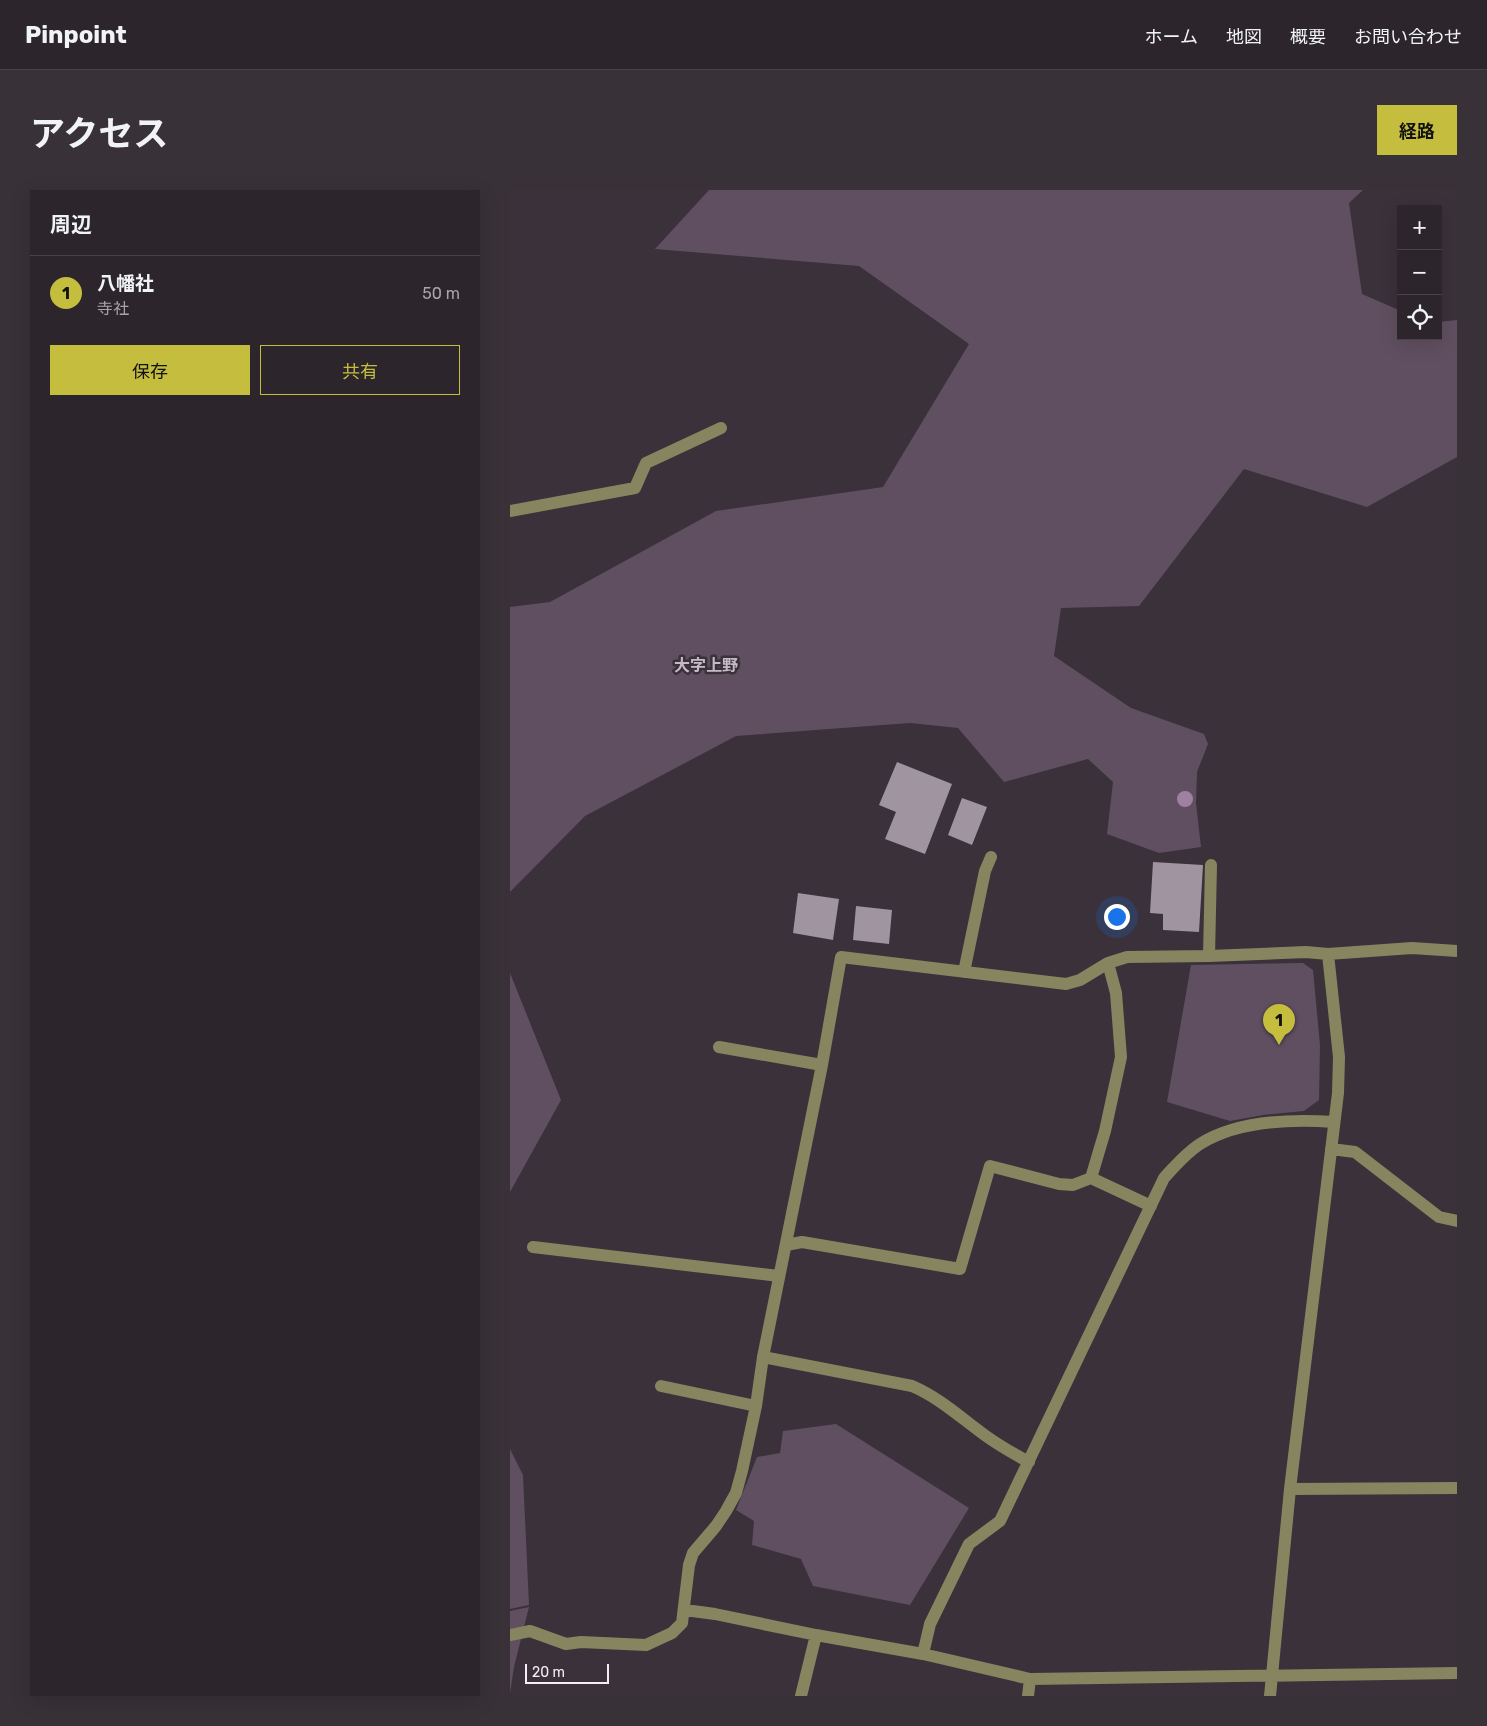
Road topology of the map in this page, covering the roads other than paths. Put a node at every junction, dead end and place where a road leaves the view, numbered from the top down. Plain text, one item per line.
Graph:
1 (721, 428) dead end
2 (510, 511) edge
3 (991, 857) dead end
4 (1211, 865) dead end
5 (1457, 951) edge
6 (1328, 954) junction
7 (1209, 956) junction
8 (1108, 963) junction
9 (964, 972) junction
10 (719, 1047) dead end
11 (822, 1065) junction
12 (1334, 1122) junction
13 (1331, 1149) junction
14 (1090, 1178) junction
15 (1151, 1206) junction
16 (1457, 1221) edge
17 (786, 1245) junction
18 (533, 1247) dead end
19 (778, 1276) junction
20 (763, 1357) junction
21 (661, 1386) dead end
22 (756, 1406) junction
23 (1029, 1462) junction
24 (1457, 1488) edge
25 (1290, 1489) junction
26 (685, 1610) junction
27 (510, 1635) edge
28 (816, 1635) junction
29 (924, 1654) junction
30 (1457, 1673) edge
31 (1272, 1676) junction
32 (1030, 1678) junction
33 (800, 1696) edge
34 (1028, 1696) edge
35 (1270, 1696) edge

1 - 2 street
3 - 9 street
4 - 7 street
5 - 6 street
6 - 7 street
6 - 12 street
7 - 8 street
8 - 9 street
8 - 14 street
9 - 11 street
10 - 11 street
11 - 17 street
12 - 13 street
12 - 15 street
13 - 16 street
13 - 25 street
14 - 15 street
14 - 17 street
15 - 23 street
17 - 19 street
18 - 19 street
19 - 20 street
20 - 22 street
20 - 23 street
21 - 22 street
22 - 26 street
23 - 29 street
24 - 25 street
25 - 31 street
26 - 27 street
26 - 28 street
28 - 29 street
28 - 33 street
29 - 32 street
30 - 31 street
31 - 32 street
31 - 35 street
32 - 34 street

